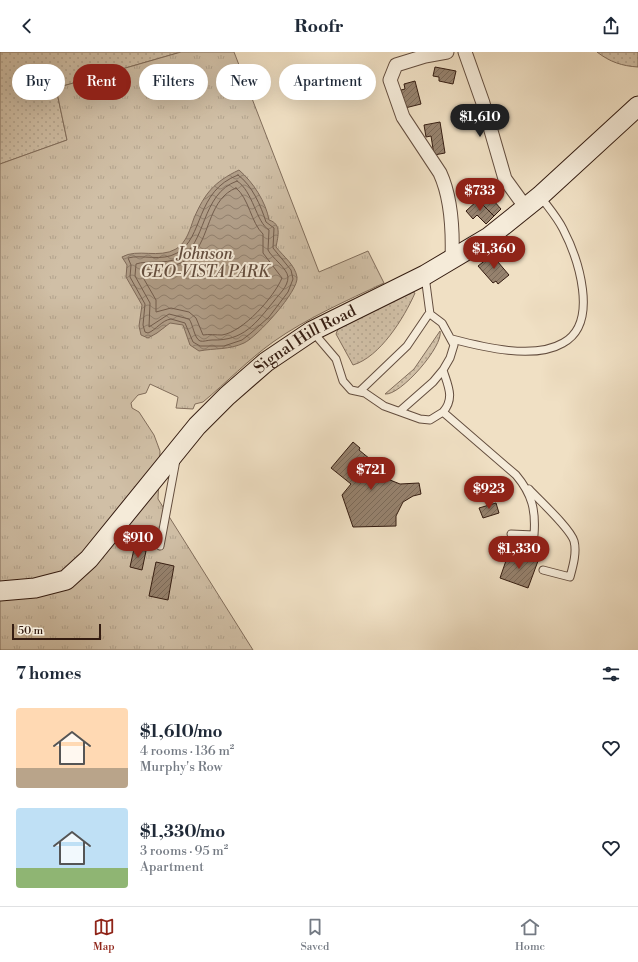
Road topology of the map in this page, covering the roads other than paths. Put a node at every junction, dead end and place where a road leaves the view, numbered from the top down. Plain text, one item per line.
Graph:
1 (447, 52) edge
2 (465, 52) edge
3 (638, 106) edge
4 (540, 196) junction
5 (526, 208) junction
6 (452, 259) junction
7 (425, 275) junction
8 (430, 314) junction
9 (312, 331) junction
10 (452, 339) junction
11 (442, 370) junction
12 (360, 391) junction
13 (400, 411) junction
14 (443, 412) junction
15 (179, 448) junction
16 (526, 487) junction
17 (511, 534) dead end
18 (160, 546) dead end
19 (543, 570) dead end
20 (0, 591) edge

1 - 6 street
2 - 5 street
3 - 4 street, Signal Hill Road
4 - 5 street, Signal Hill Road
4 - 10 lane
5 - 6 street, Signal Hill Road
6 - 7 street, Signal Hill Road
7 - 8 lane
7 - 9 street, Signal Hill Road
8 - 10 lane
8 - 12 lane
9 - 12 lane
9 - 15 street, Signal Hill Road
10 - 11 lane
11 - 13 lane
11 - 14 lane
12 - 13 lane
13 - 14 lane
14 - 16 lane
15 - 18 lane
15 - 20 street, Signal Hill Road
16 - 17 lane
16 - 19 lane

